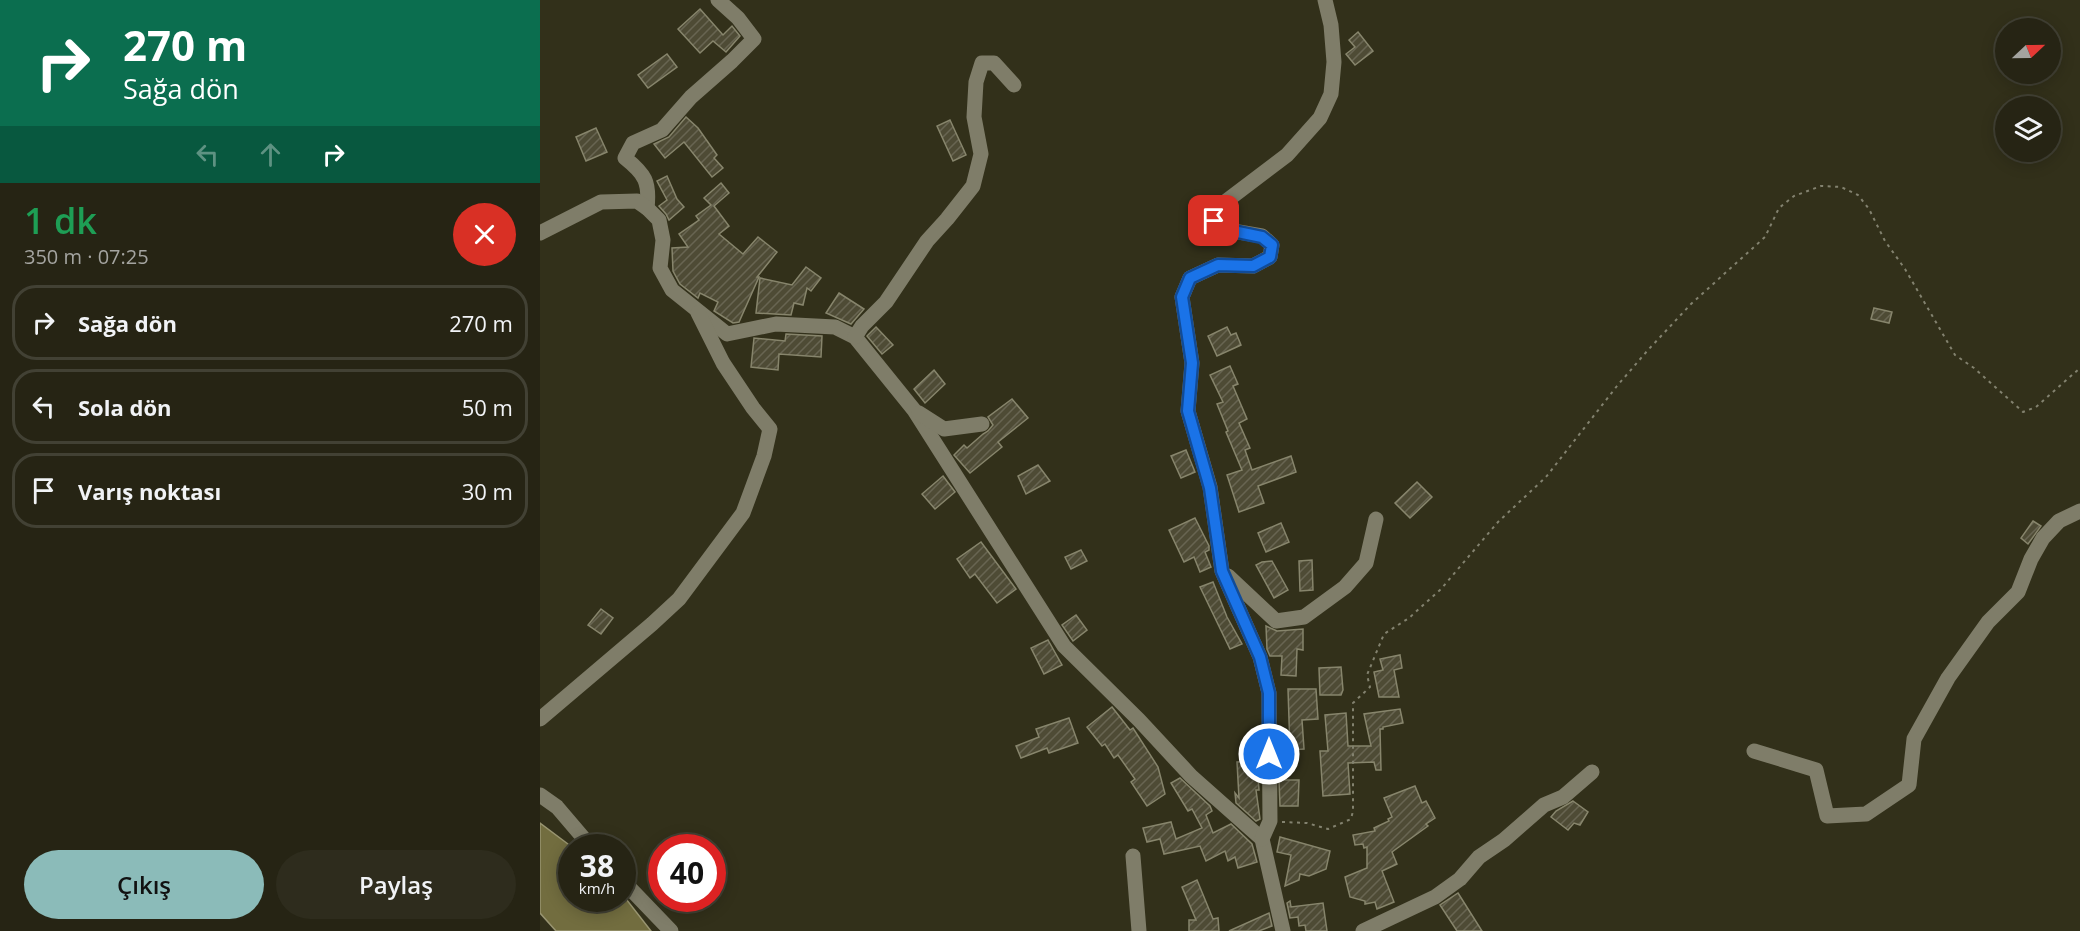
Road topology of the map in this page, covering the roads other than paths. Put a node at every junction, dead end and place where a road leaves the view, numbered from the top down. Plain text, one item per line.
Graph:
1 (718, 0) edge
2 (1325, 0) edge
3 (1014, 85) dead end
4 (647, 208) junction
5 (540, 233) edge
6 (690, 306) junction
7 (855, 337) junction
8 (914, 410) junction
9 (982, 424) dead end
10 (2080, 511) edge
11 (1376, 519) dead end
12 (1222, 571) junction
13 (540, 719) edge
14 (1754, 751) dead end
15 (1592, 771) dead end
16 (540, 795) edge
17 (579, 834) edge
18 (1262, 838) junction
19 (1133, 856) dead end
20 (636, 895) edge
21 (671, 931) edge
22 (1139, 931) edge
23 (1282, 931) edge
24 (1363, 931) edge

1 - 4 street
2 - 12 street
3 - 7 street
4 - 5 street
4 - 6 street
6 - 7 street
6 - 13 street
7 - 8 street
8 - 9 street
8 - 18 street
10 - 14 street
11 - 12 street
12 - 18 street
15 - 24 street
16 - 17 street
18 - 23 street
19 - 22 street
20 - 21 street

